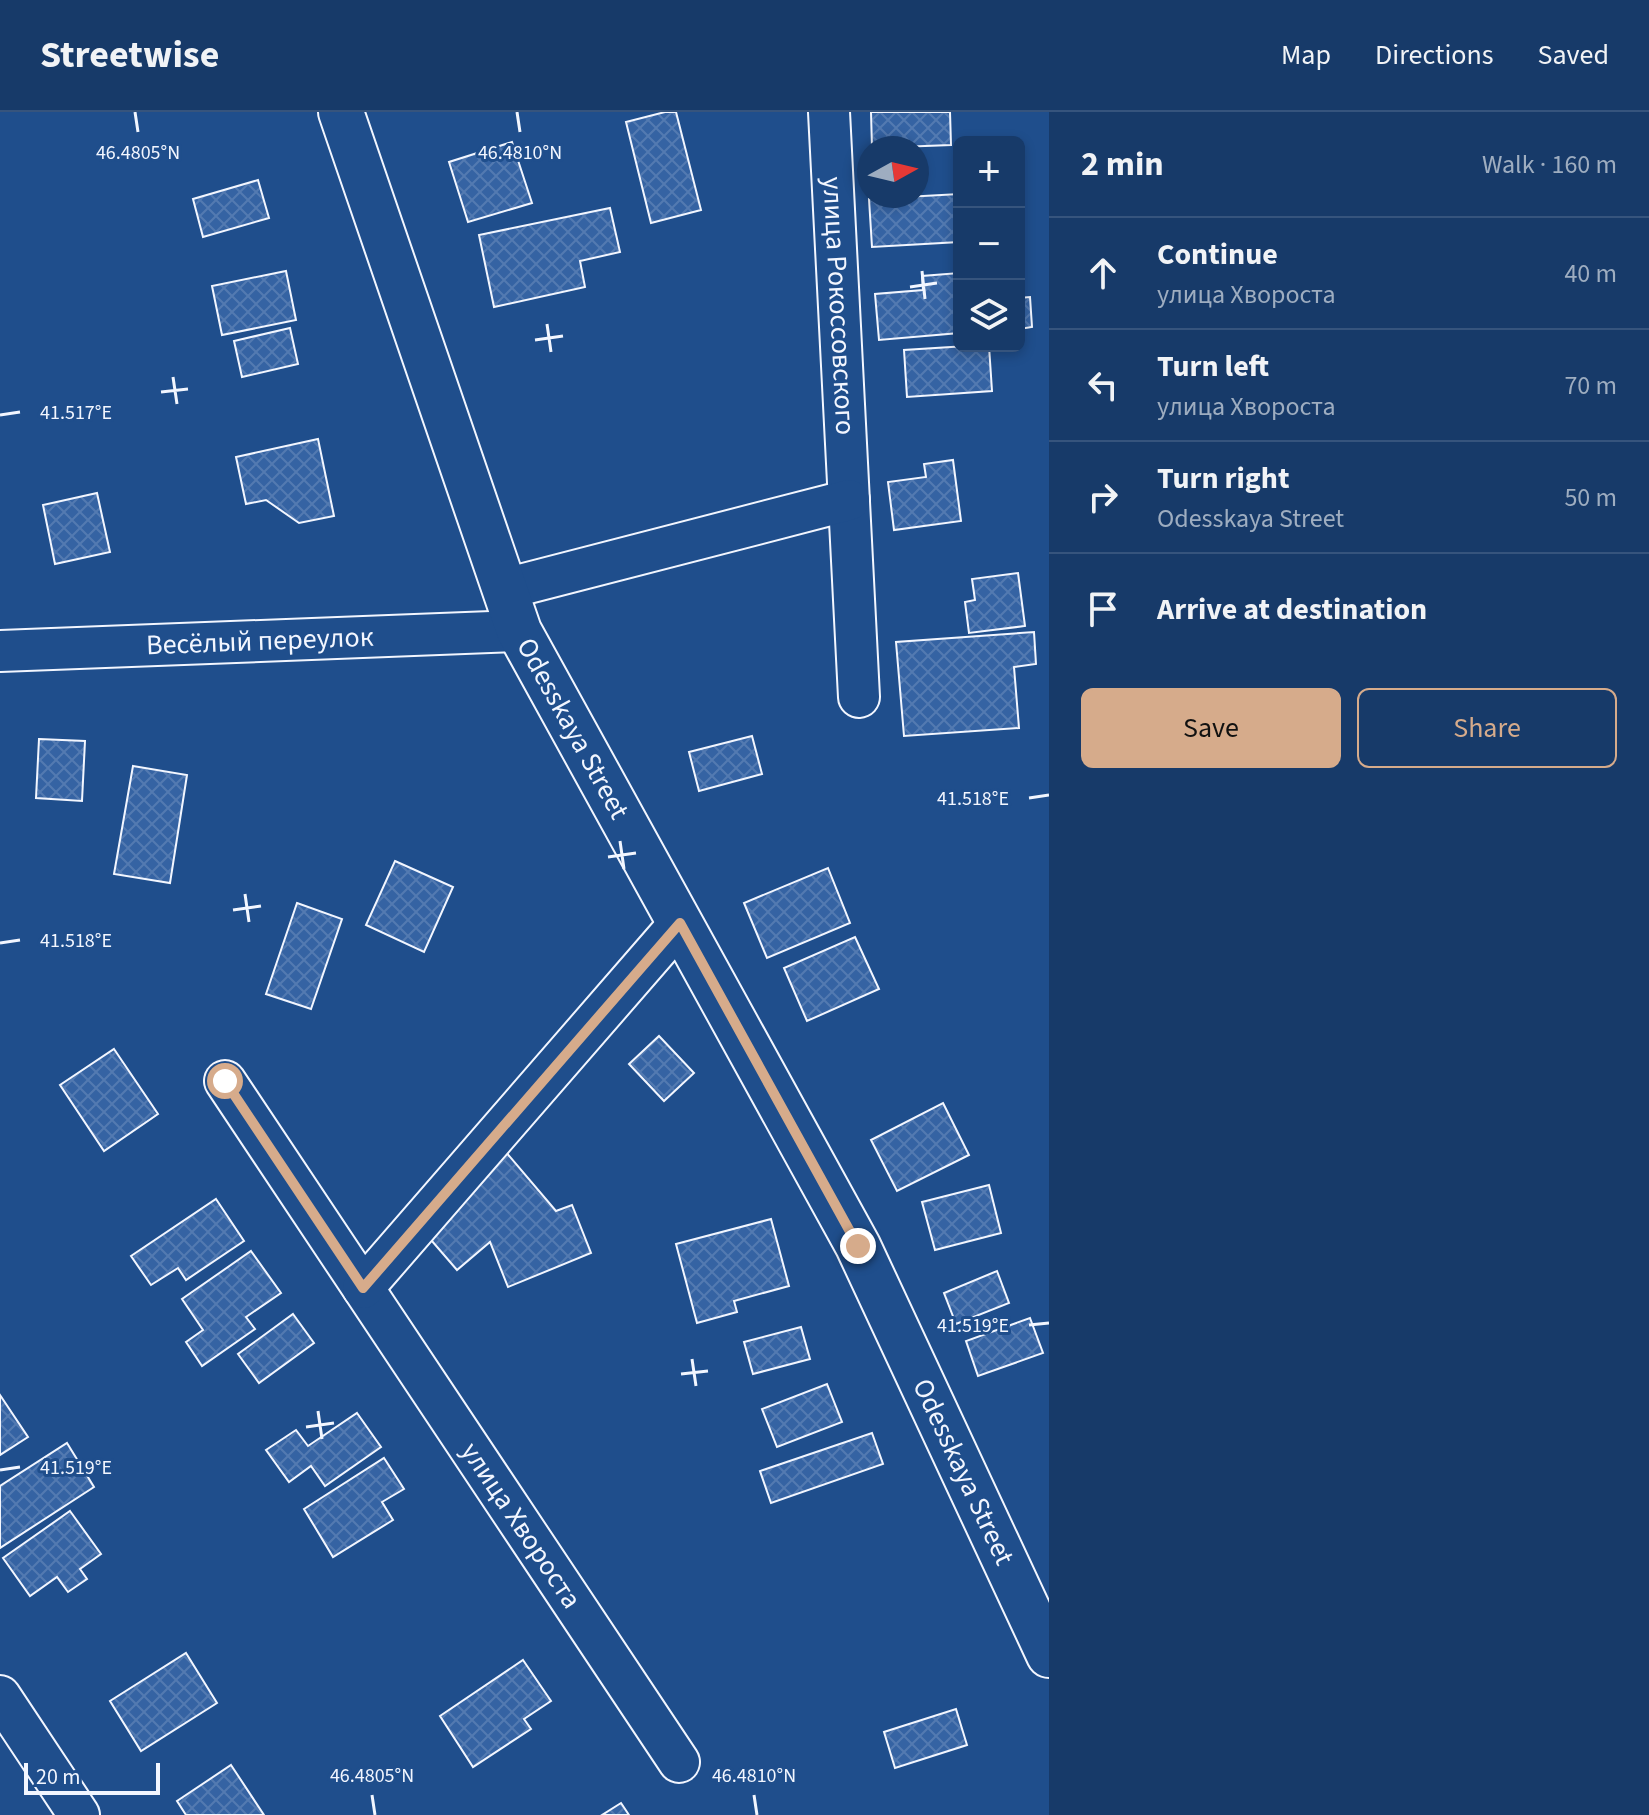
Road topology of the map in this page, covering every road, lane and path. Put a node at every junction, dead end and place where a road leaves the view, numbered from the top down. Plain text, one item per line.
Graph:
1 (341, 112) edge
2 (829, 112) edge
3 (849, 500) junction
4 (505, 589) junction
5 (519, 631) junction
6 (0, 651) edge
7 (859, 697) dead end
8 (680, 923) junction
9 (225, 1081) dead end
10 (363, 1288) junction
11 (1049, 1655) edge
12 (0, 1696) edge
13 (679, 1762) dead end
14 (79, 1815) edge

1 - 4 main road, Odesskaya Street
2 - 3 street, улица Рокоссовского
3 - 4 street
3 - 7 street, улица Рокоссовского
4 - 5 main road, Odesskaya Street
5 - 6 street, Весёлый переулок
5 - 8 main road, Odesskaya Street
8 - 10 street
8 - 11 main road, Odesskaya Street
9 - 10 street, улица Хвороста
10 - 13 street, улица Хвороста
12 - 14 street

